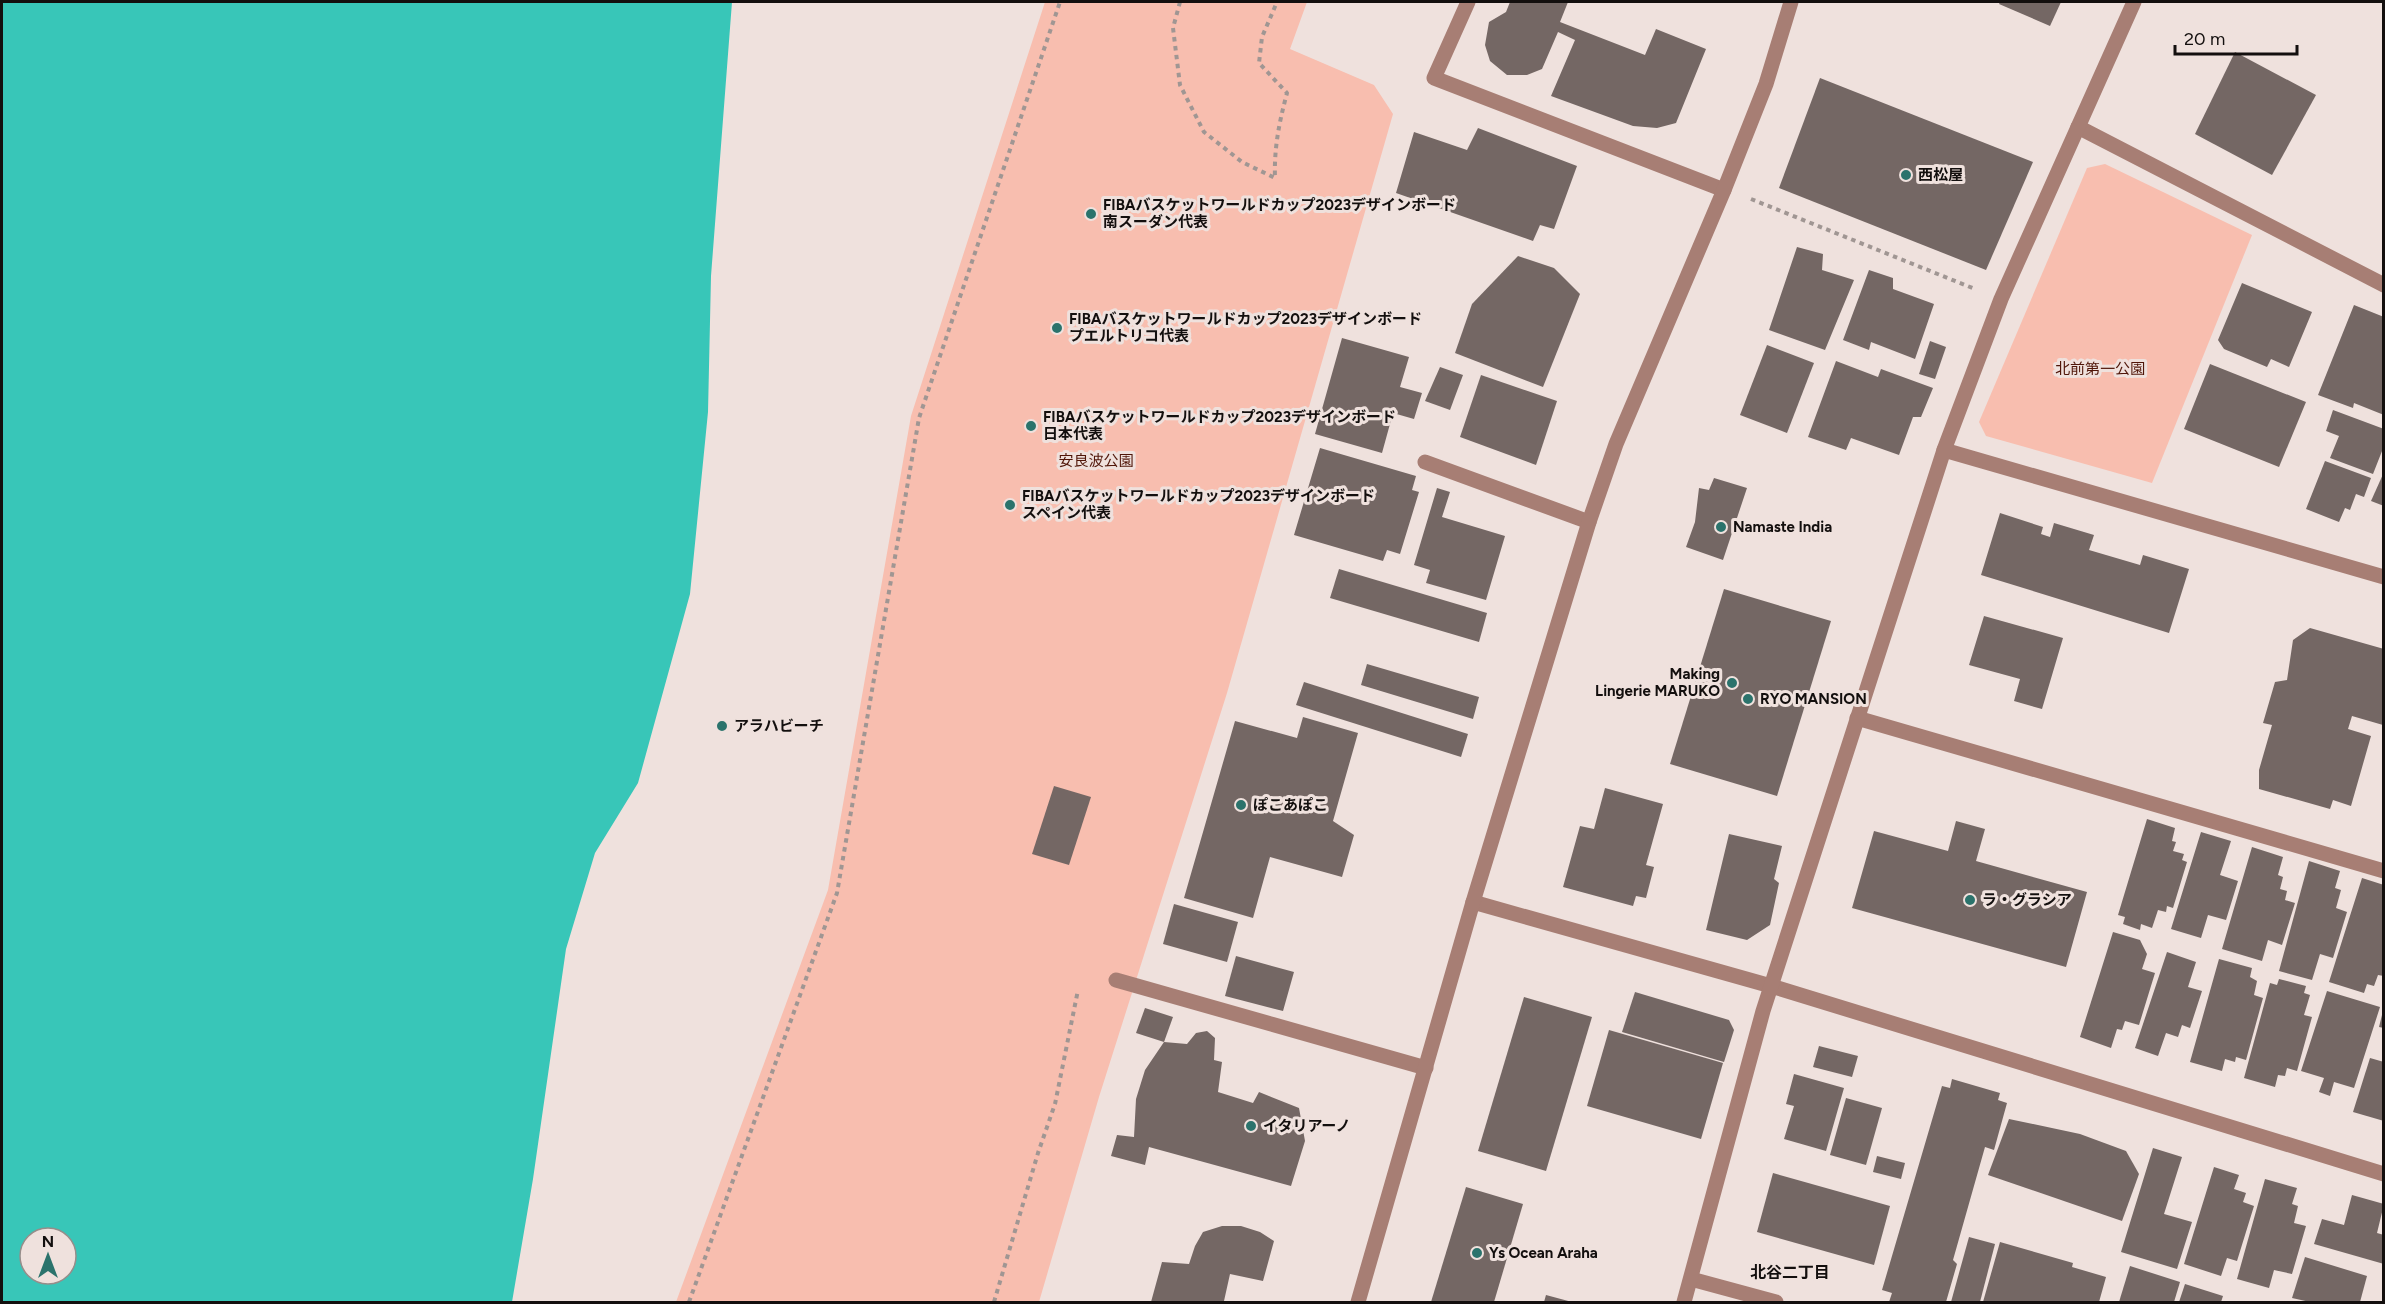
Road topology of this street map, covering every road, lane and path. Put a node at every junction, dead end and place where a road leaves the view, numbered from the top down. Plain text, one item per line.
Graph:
1 (1060, 2) edge
2 (1180, 2) edge
3 (1277, 2) edge
4 (1468, 2) edge
5 (1791, 2) edge
6 (2134, 2) edge
7 (2078, 127) junction
8 (1724, 190) junction
9 (2384, 285) edge
10 (2001, 299) junction
11 (1944, 450) junction
12 (1425, 462) dead end
13 (1589, 522) junction
14 (2384, 577) edge
15 (1857, 718) junction
16 (2384, 871) edge
17 (1473, 902) junction
18 (1116, 980) dead end
19 (1771, 986) junction
20 (1078, 990) dead end
21 (1426, 1068) junction
22 (2384, 1174) edge
23 (1691, 1278) junction
24 (689, 1302) edge
25 (994, 1302) edge
26 (1358, 1302) edge
27 (1684, 1302) edge
28 (1776, 1302) edge

1 - 24 path
2 - 3 path
4 - 8 street
5 - 8 street
6 - 7 street
7 - 9 street
7 - 10 street
8 - 10 path
8 - 13 street
10 - 11 street
11 - 14 street
11 - 15 street
12 - 13 street
13 - 17 street
15 - 16 street
15 - 19 street
17 - 19 street
17 - 21 street
18 - 21 street
19 - 22 street
19 - 23 street
20 - 25 path
21 - 26 street
23 - 27 street
23 - 28 street

